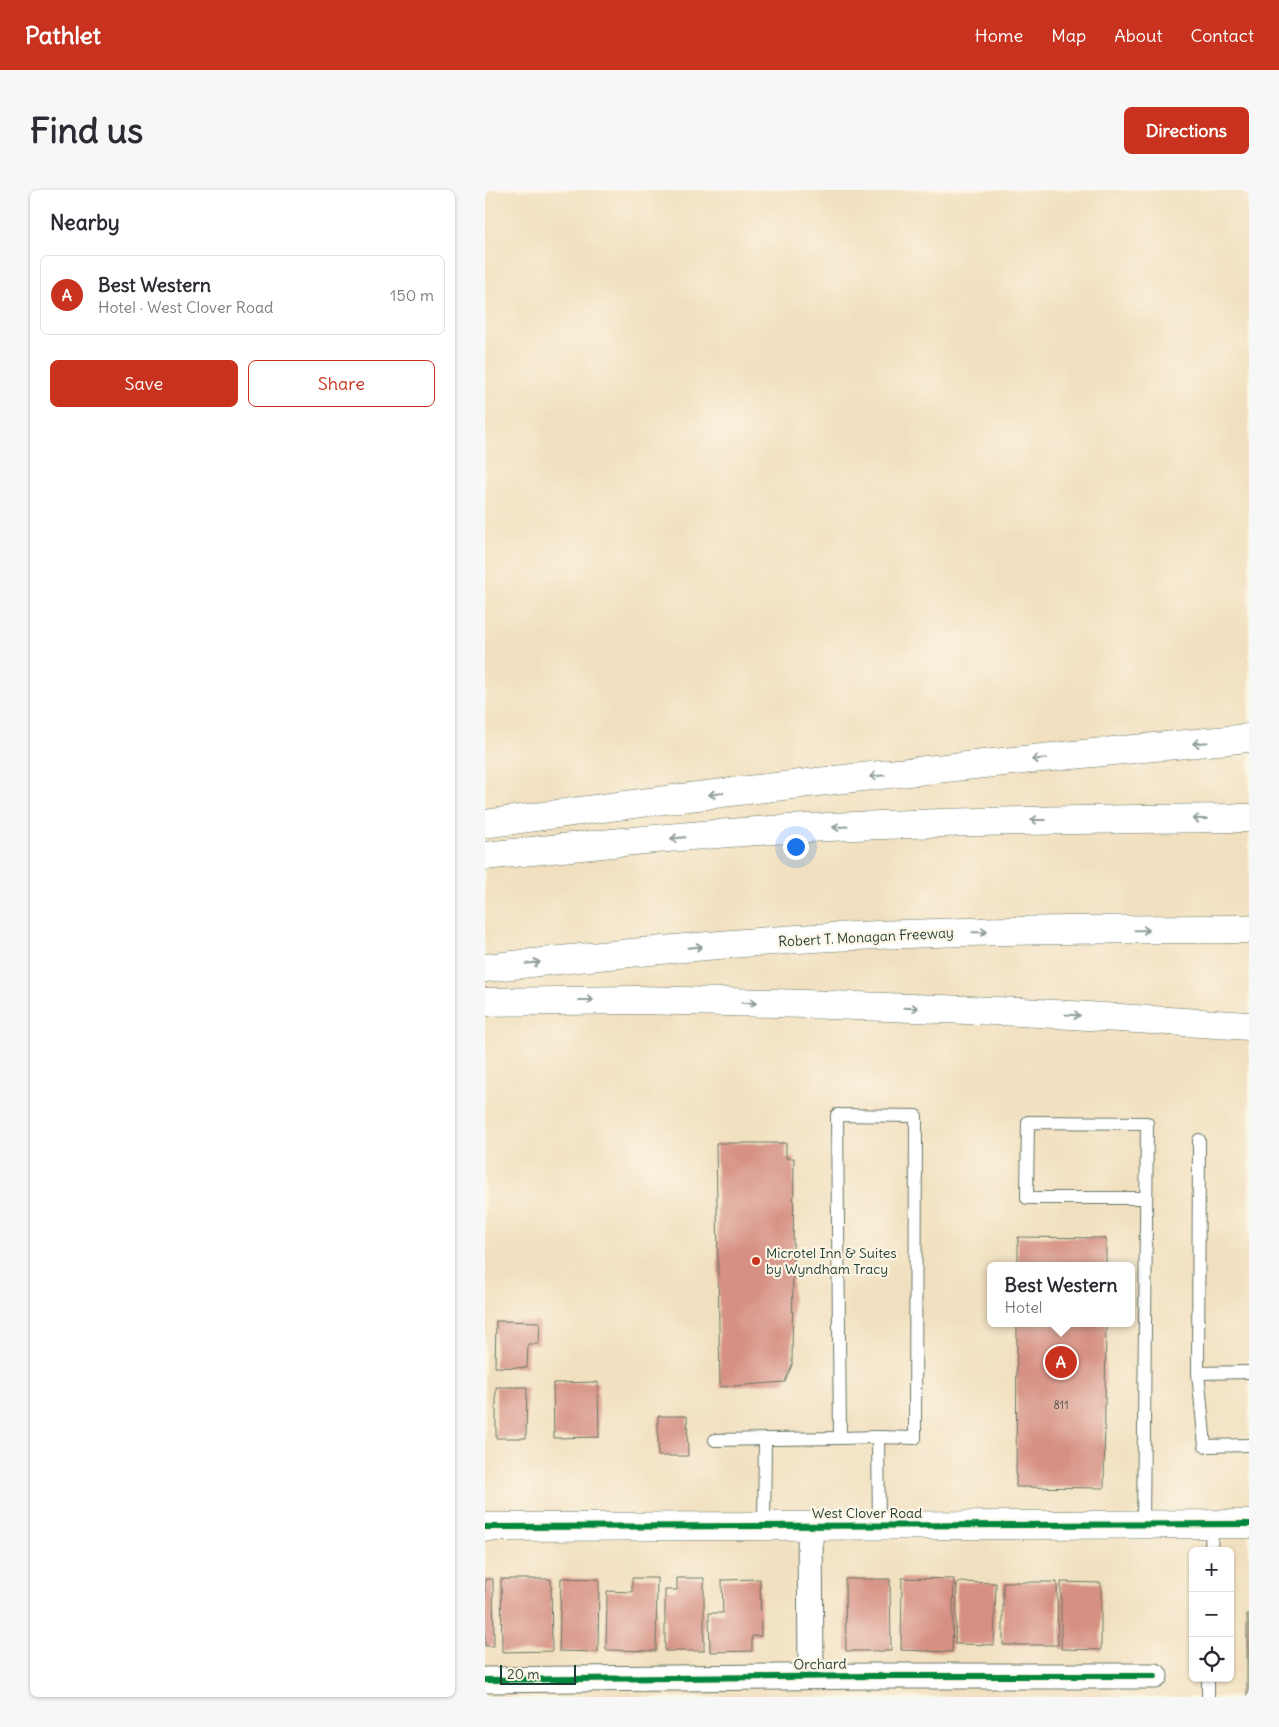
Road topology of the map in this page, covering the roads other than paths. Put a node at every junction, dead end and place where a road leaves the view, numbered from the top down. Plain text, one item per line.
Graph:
1 (1249, 738) edge
2 (1249, 818) edge
3 (485, 824) edge
4 (485, 856) edge
5 (1249, 929) edge
6 (485, 968) edge
7 (485, 1002) edge
8 (1249, 1026) edge
9 (1199, 1140) dead end
10 (1146, 1198) junction
11 (1249, 1372) edge
12 (1198, 1373) junction
13 (877, 1437) junction
14 (840, 1438) junction
15 (765, 1439) junction
16 (715, 1440) dead end
17 (1249, 1445) edge
18 (1249, 1524) edge
19 (1143, 1525) junction
20 (764, 1526) junction
21 (810, 1526) junction
22 (879, 1526) junction
23 (485, 1527) edge
24 (1212, 1538) edge
25 (811, 1676) junction
26 (1155, 1676) dead end
27 (1209, 1682) edge
28 (491, 1686) edge
29 (873, 1686) edge
30 (1067, 1686) edge
31 (688, 1688) edge
32 (1208, 1697) edge

1 -> 3 main road
2 -> 4 main road
6 -> 5 main road, Robert T. Monagan Freeway
7 -> 8 main road
9 - 12 lane
10 - 10 lane
10 - 19 lane
11 - 12 lane
12 - 17 lane
13 - 14 lane
13 - 14 lane
13 - 22 lane
14 - 15 lane
15 - 16 lane
15 - 20 lane
18 - 24 main road, West Clover Road
19 - 22 main road, West Clover Road
19 - 24 main road, West Clover Road
20 - 21 main road, West Clover Road
20 - 23 main road, West Clover Road
21 - 22 main road, West Clover Road
21 - 25 street, Orchard
25 - 29 street, Orchard
25 - 31 street, Orchard
26 - 30 street, Orchard
27 - 32 lane
28 - 31 street, Orchard
29 - 30 street, Orchard

